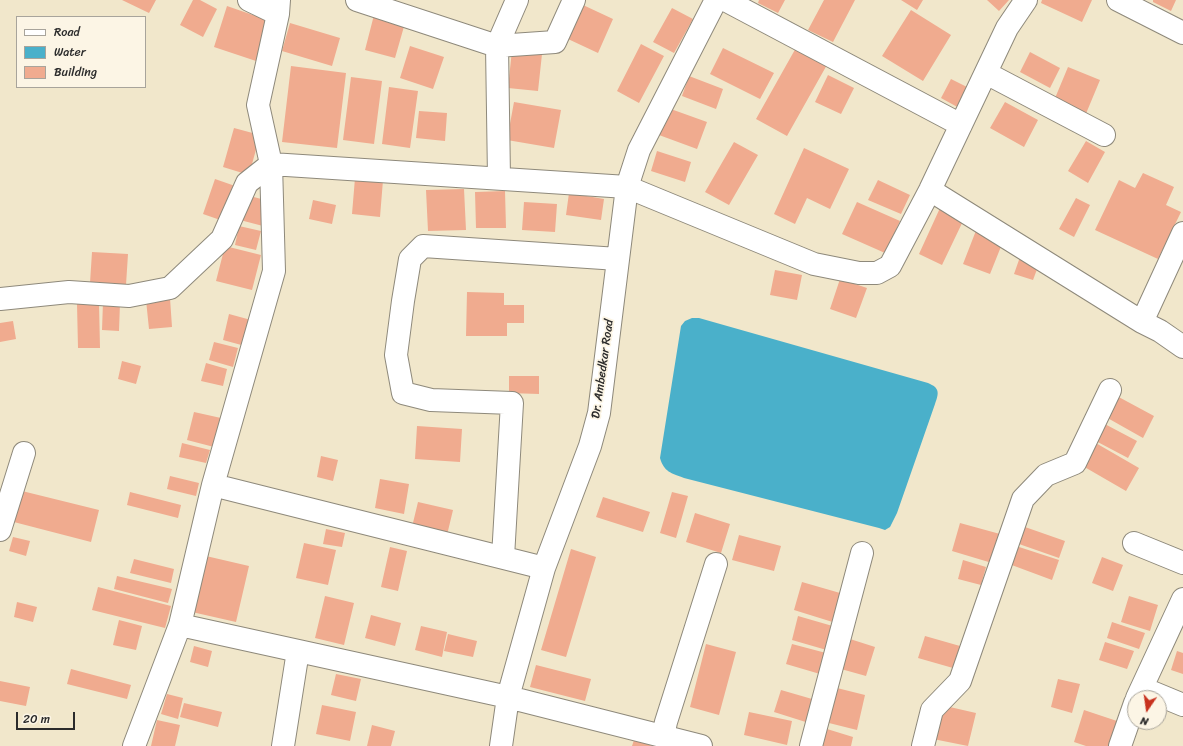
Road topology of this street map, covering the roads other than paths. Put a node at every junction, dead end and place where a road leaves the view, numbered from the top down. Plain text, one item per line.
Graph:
1 (249, 0) edge
2 (357, 0) edge
3 (517, 0) edge
4 (574, 0) edge
5 (716, 0) edge
6 (725, 0) edge
7 (1026, 0) edge
8 (1118, 0) edge
9 (396, 6) edge
10 (279, 7) edge
11 (1183, 33) edge
12 (497, 46) junction
13 (986, 73) junction
14 (961, 125) junction
15 (1104, 135) dead end
16 (271, 164) junction
17 (498, 178) junction
18 (627, 187) junction
19 (930, 190) junction
20 (1183, 233) edge
21 (618, 259) junction
22 (0, 299) edge
23 (1142, 322) junction
24 (1183, 347) edge
25 (1110, 390) dead end
26 (24, 453) dead end
27 (213, 485) junction
28 (0, 530) edge
29 (1134, 543) dead end
30 (862, 553) dead end
31 (503, 557) junction
32 (1183, 563) edge
33 (716, 564) dead end
34 (544, 568) junction
35 (1183, 598) edge
36 (180, 624) junction
37 (298, 651) junction
38 (1141, 690) edge
39 (508, 697) junction
40 (1167, 702) edge
41 (1183, 705) edge
42 (1127, 727) edge
43 (664, 736) junction
44 (134, 746) edge
45 (283, 746) edge
46 (501, 746) edge
47 (701, 746) edge
48 (811, 746) edge
49 (923, 746) edge
50 (1120, 746) edge

1 - 10 street
2 - 9 street
3 - 12 street
4 - 12 street
5 - 18 street, Dr. Ambedkar Road
6 - 14 street
7 - 13 street
8 - 11 street
9 - 12 street
10 - 16 street
12 - 17 street
13 - 14 street
13 - 15 street
14 - 19 street
16 - 17 street
16 - 22 street
16 - 27 street
17 - 18 street
18 - 19 street
18 - 21 street, Dr. Ambedkar Road
19 - 23 street
20 - 23 street
21 - 31 street
21 - 34 street, Dr. Ambedkar Road
23 - 24 street
25 - 49 street
26 - 28 street
27 - 31 street
27 - 36 street
29 - 32 street
30 - 48 street
31 - 34 street
33 - 43 street
34 - 39 street, Dr. Ambedkar Road
35 - 38 street
36 - 37 street
36 - 44 street
37 - 39 street
37 - 45 street
39 - 43 street
39 - 46 street, Dr. Ambedkar Road
40 - 41 street
42 - 50 street
43 - 47 street

